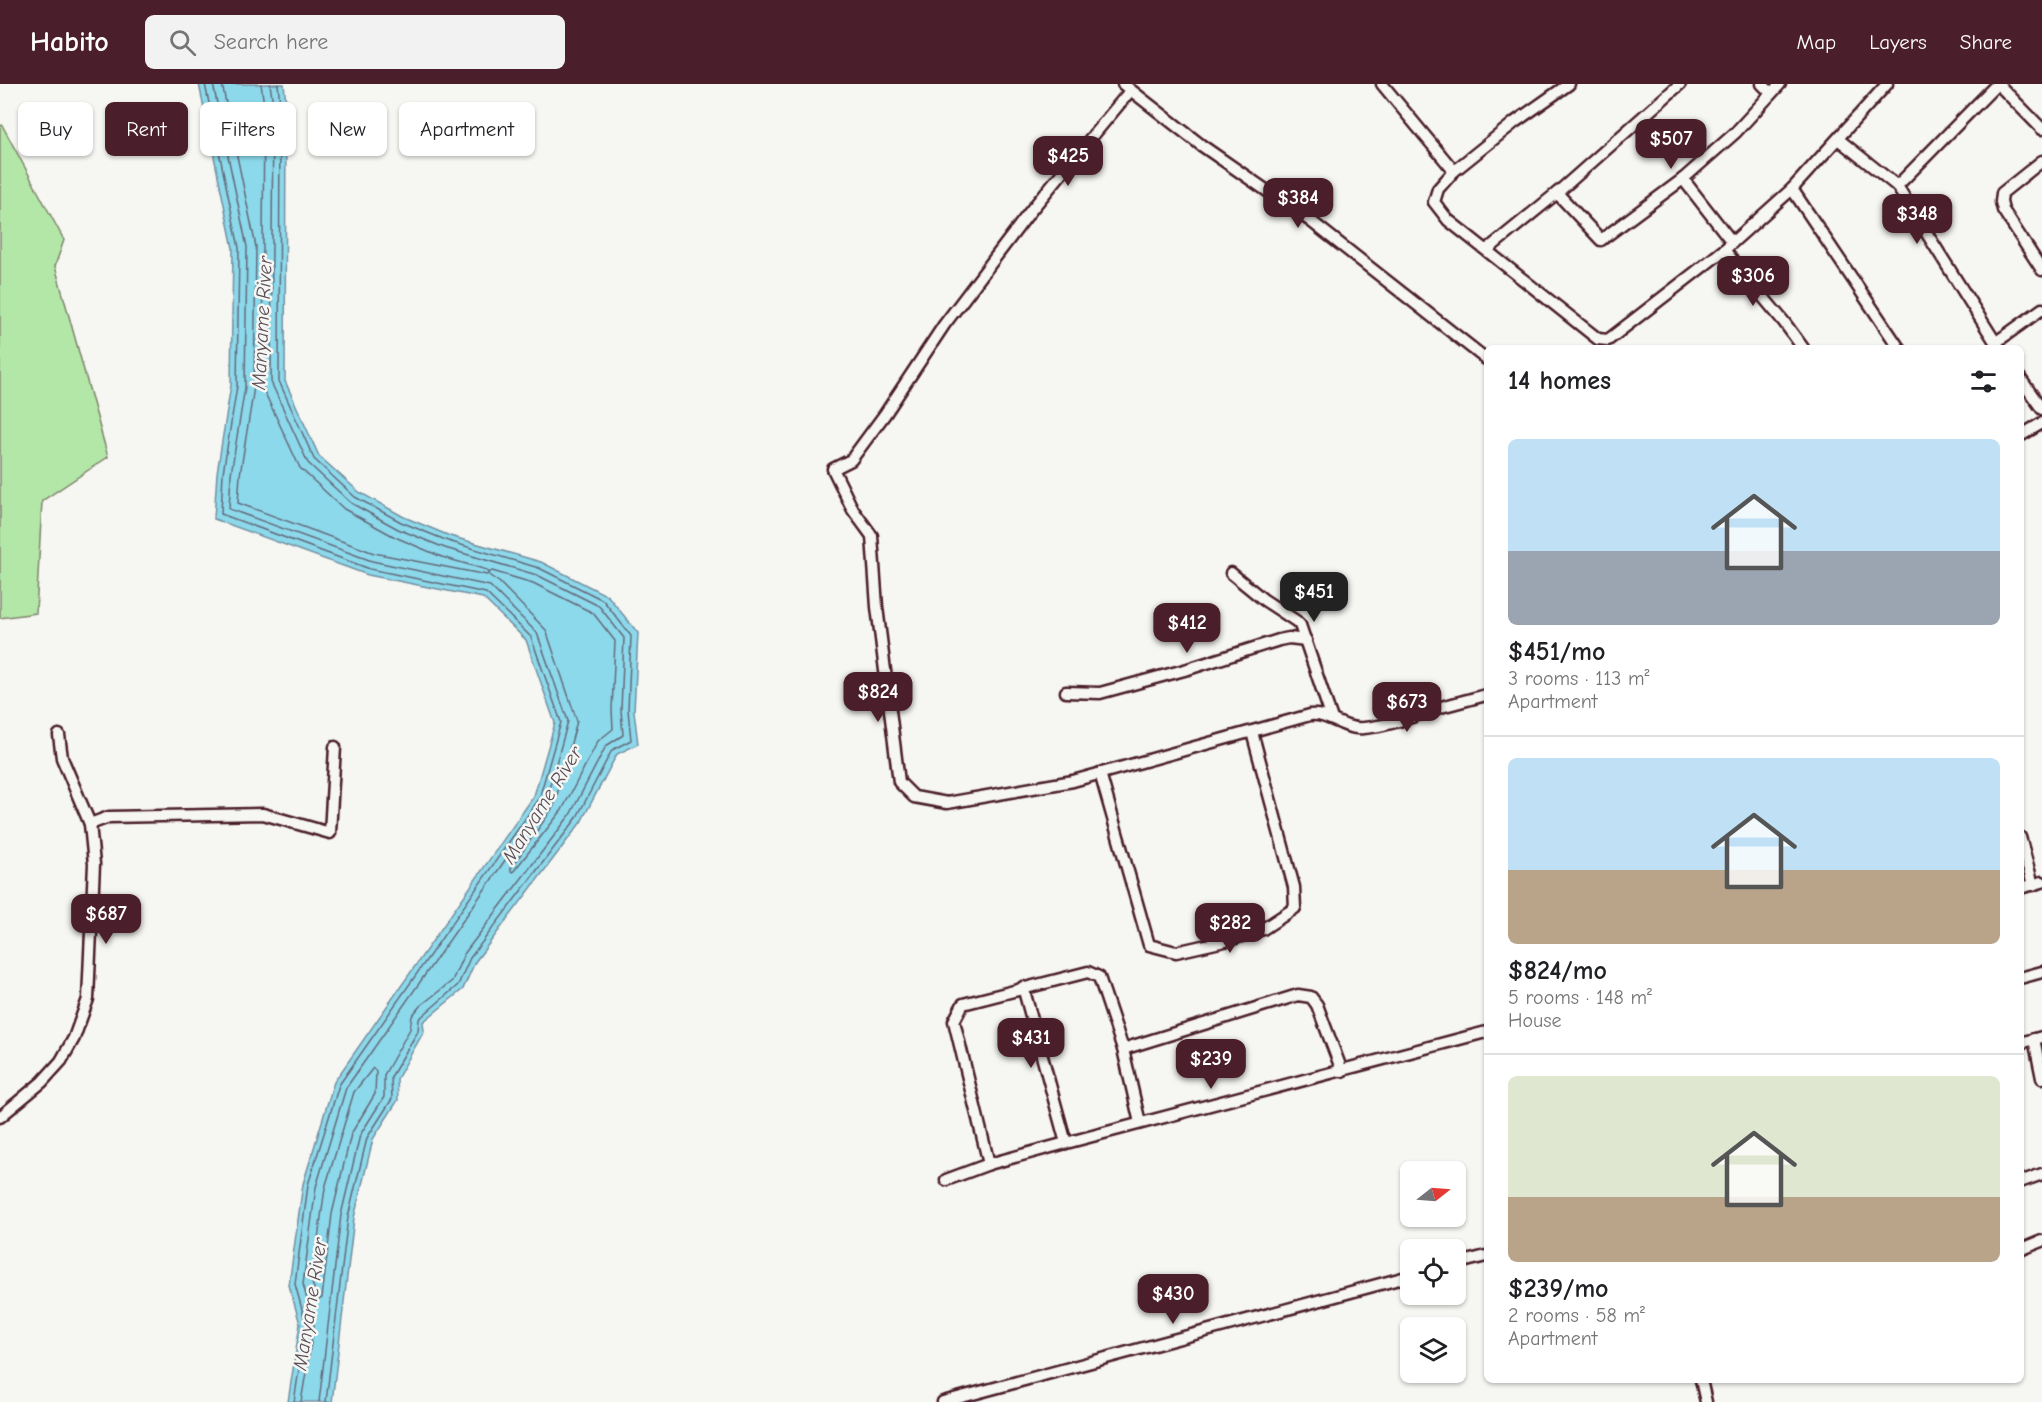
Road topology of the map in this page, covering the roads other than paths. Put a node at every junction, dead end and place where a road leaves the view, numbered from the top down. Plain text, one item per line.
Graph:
1 (1382, 84) edge
2 (1569, 84) edge
3 (1680, 84) edge
4 (1762, 84) edge
5 (1780, 84) edge
6 (1887, 84) edge
7 (1998, 84) edge
8 (1126, 87) edge
9 (1771, 93) junction
10 (2042, 129) edge
11 (1838, 139) junction
12 (2042, 161) edge
13 (1454, 171) junction
14 (1683, 179) junction
15 (1897, 186) junction
16 (1792, 189) junction
17 (1557, 193) junction
18 (1728, 246) junction
19 (1488, 250) junction
20 (2042, 270) edge
21 (2042, 309) edge
22 (1801, 345) edge
23 (1897, 345) edge
24 (1997, 345) edge
25 (1484, 357) edge
26 (2024, 384) edge
27 (2042, 409) edge
28 (2042, 423) edge
29 (2024, 434) edge
30 (1231, 573) dead end
31 (1306, 640) junction
32 (1065, 692) dead end
33 (1484, 696) edge
34 (1332, 719) junction
35 (1252, 732) junction
36 (59, 735) dead end
37 (335, 747) dead end
38 (1100, 773) junction
39 (90, 824) junction
40 (2024, 848) edge
41 (2037, 884) edge
42 (2042, 972) edge
43 (2024, 977) edge
44 (1023, 987) junction
45 (1484, 1033) edge
46 (2038, 1038) edge
47 (1123, 1049) junction
48 (1342, 1071) junction
49 (2042, 1078) edge
50 (0, 1117) edge
51 (1140, 1123) junction
52 (1066, 1143) junction
53 (989, 1164) junction
54 (2042, 1174) edge
55 (946, 1180) dead end
56 (2024, 1181) edge
57 (2042, 1241) edge
58 (2024, 1248) edge
59 (1484, 1257) edge
60 (1466, 1261) edge
61 (1400, 1279) edge
62 (1702, 1383) edge
63 (943, 1402) edge
64 (1706, 1402) edge

1 - 13 street
2 - 13 street
3 - 17 street
4 - 9 street
5 - 9 street
6 - 11 street
7 - 10 street
7 - 15 street
8 - 25 street
8 - 38 street
9 - 14 street
11 - 15 street
11 - 16 street
12 - 20 street
13 - 19 street
14 - 17 street
14 - 18 street
15 - 24 street
16 - 18 street
16 - 23 street
17 - 19 street
18 - 19 street
18 - 22 street
21 - 24 street
26 - 27 street
28 - 29 street
30 - 31 street
31 - 32 street
31 - 34 street
33 - 34 street
34 - 35 street
35 - 38 street
35 - 38 street
36 - 39 street
37 - 39 street
39 - 50 street
40 - 41 street
42 - 43 street
44 - 47 street
44 - 52 street
44 - 53 street
45 - 48 street
46 - 49 street
47 - 48 street
47 - 51 street
48 - 51 street
51 - 52 street
52 - 53 street
53 - 55 street
54 - 56 street
57 - 58 street
59 - 60 street
61 - 63 street
62 - 64 street

